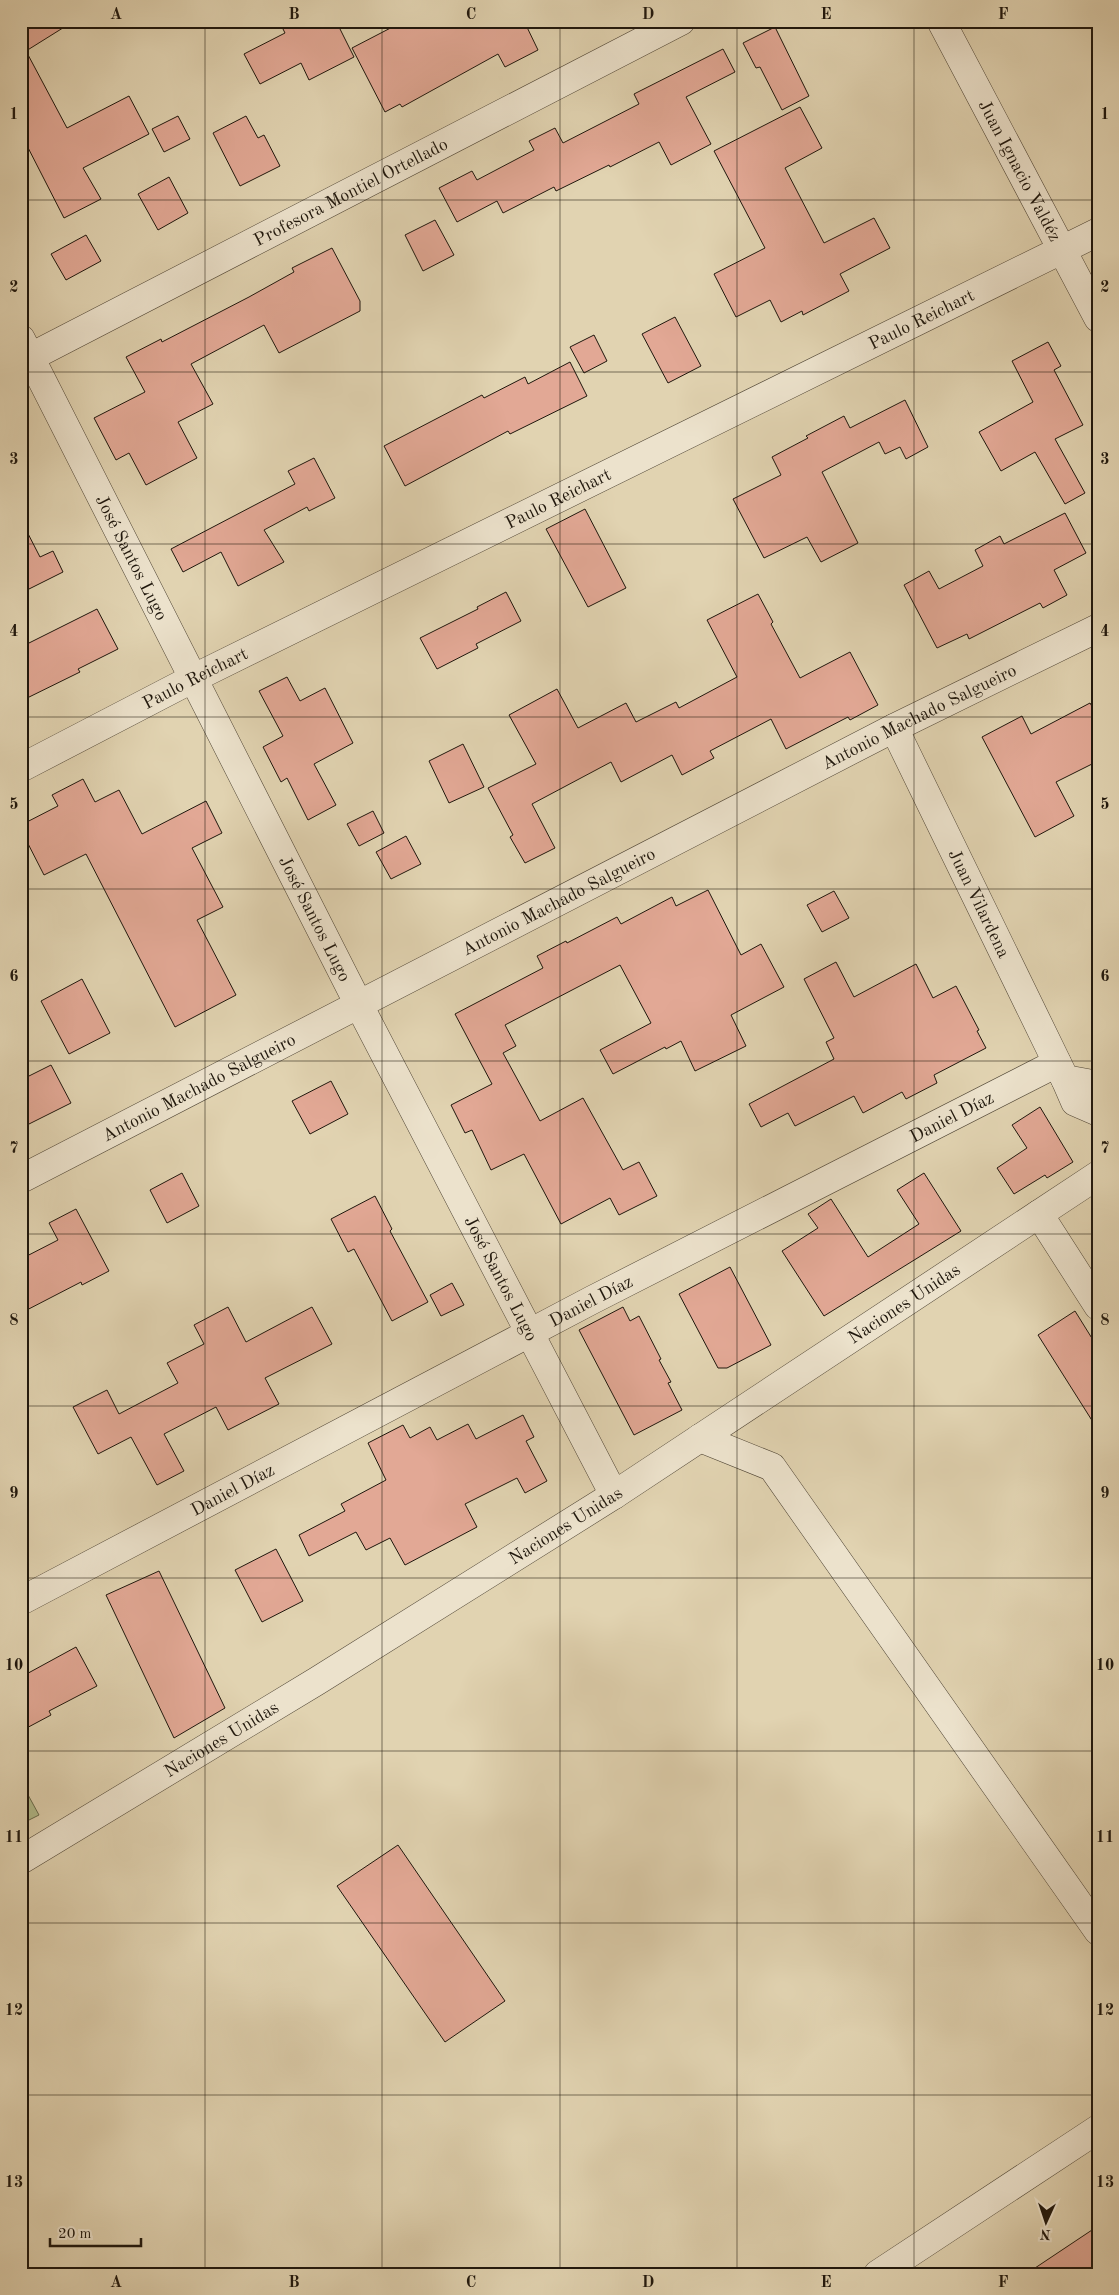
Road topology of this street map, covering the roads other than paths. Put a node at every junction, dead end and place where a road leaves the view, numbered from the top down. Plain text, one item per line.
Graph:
1 (680, 21) edge
2 (941, 21) edge
3 (1098, 232) edge
4 (1063, 250) junction
5 (1098, 318) edge
6 (24, 353) edge
7 (1098, 628) edge
8 (194, 678) junction
9 (894, 728) junction
10 (21, 768) edge
11 (359, 1004) junction
12 (1061, 1071) junction
13 (1098, 1085) edge
14 (1098, 1112) edge
15 (1098, 1175) edge
16 (21, 1180) edge
17 (1039, 1214) junction
18 (1098, 1306) edge
19 (530, 1333) junction
20 (700, 1438) junction
21 (614, 1494) junction
22 (21, 1601) edge
23 (21, 1860) edge
24 (1098, 1931) edge
25 (1098, 2129) edge
26 (878, 2274) edge

1 - 6 street, Profesora Montiel Ortellado
2 - 4 street, Juan Ignacio Valdéz
3 - 4 street, Paulo Reichart
4 - 5 street, Juan Ignacio Valdéz
4 - 8 street, Paulo Reichart
6 - 8 street, José Santos Lugo
7 - 9 street, Antonio Machado Salgueiro
8 - 10 street, Paulo Reichart
8 - 11 street, José Santos Lugo
9 - 11 street, Antonio Machado Salgueiro
9 - 12 street, Juan Vilardena
11 - 16 street, Antonio Machado Salgueiro
11 - 19 street, José Santos Lugo
12 - 13 street
12 - 14 street, Juan Vilardena
12 - 19 street, Daniel Díaz
15 - 17 street, Naciones Unidas
17 - 18 street
17 - 20 street, Naciones Unidas
19 - 21 street, José Santos Lugo
19 - 22 street, Daniel Díaz
20 - 21 street, Naciones Unidas
20 - 24 street
21 - 23 street, Naciones Unidas
25 - 26 street

